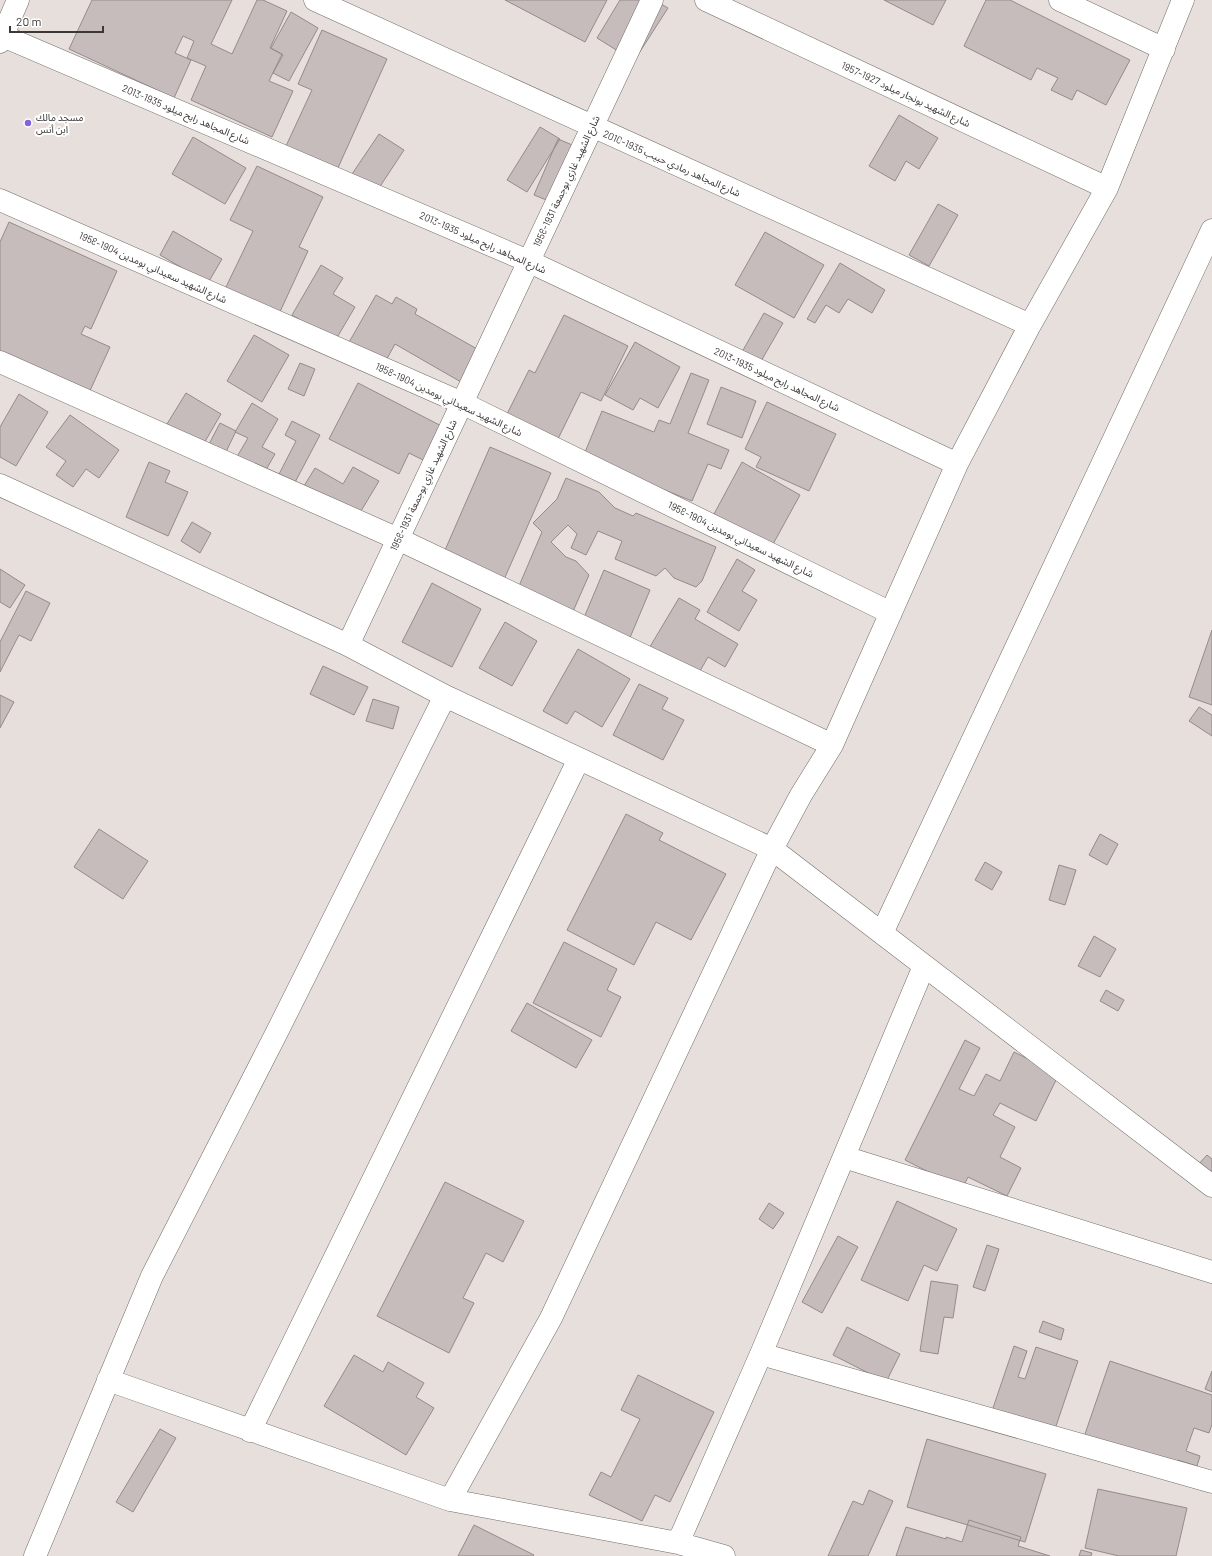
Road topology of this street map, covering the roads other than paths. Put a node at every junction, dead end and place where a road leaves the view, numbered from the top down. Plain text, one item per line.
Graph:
1 (18, 0) edge
2 (315, 0) edge
3 (652, 0) edge
4 (706, 0) edge
5 (1060, 0) edge
6 (1183, 0) edge
7 (1, 39) edge
8 (1164, 48) junction
9 (592, 127) junction
10 (1107, 188) junction
11 (0, 200) edge
12 (1212, 230) edge
13 (528, 261) junction
14 (1030, 326) junction
15 (0, 362) edge
16 (462, 403) junction
17 (957, 464) junction
18 (0, 485) edge
19 (398, 539) junction
20 (891, 613) junction
21 (348, 645) junction
22 (445, 696) junction
23 (832, 744) junction
24 (579, 759) junction
25 (772, 849) junction
26 (882, 933) junction
27 (924, 966) junction
28 (844, 1157) junction
29 (1212, 1186) edge
30 (1212, 1272) edge
31 (761, 1354) junction
32 (108, 1380) junction
33 (250, 1431) junction
34 (1212, 1482) edge
35 (450, 1500) junction
36 (678, 1543) junction
37 (35, 1556) edge
38 (724, 1556) edge

1 - 7 street
2 - 9 street, شارع المجاهد رمادي حبيب 1935-2010
3 - 9 street, شارع الشهيد غازي بوجمعة 1931-1958
4 - 10 street, شارع الشهيد بونجار ميلود 1927-1957
5 - 8 street
6 - 8 street
7 - 13 street, شارع المجاهد رابح ميلود 1935-2013
8 - 10 street
9 - 13 street, شارع الشهيد غازي بوجمعة 1931-1958
9 - 14 street, شارع المجاهد رمادي حبيب 1935-2010
10 - 14 street
11 - 16 street, شارع الشهيد سعيداني بومدين 1904-1958
12 - 26 street
13 - 16 street, شارع الشهيد غازي بوجمعة 1931-1958
13 - 17 street, شارع المجاهد رابح ميلود 1935-2013
14 - 17 street
15 - 19 street
16 - 19 street, شارع الشهيد غازي بوجمعة 1931-1958
16 - 20 street, شارع الشهيد سعيداني بومدين 1904-1958
17 - 20 street
18 - 21 street
19 - 21 street, شارع الشهيد غازي بوجمعة 1931-1958
19 - 23 street
20 - 23 street
21 - 22 street
22 - 24 street
22 - 32 street
23 - 25 street
24 - 25 street
24 - 33 street
25 - 26 street
25 - 35 street
26 - 27 street
27 - 28 street
27 - 29 street
28 - 30 street
28 - 31 street
31 - 34 street
31 - 36 street
32 - 33 street
32 - 37 street
33 - 35 street
35 - 36 street
36 - 38 street

